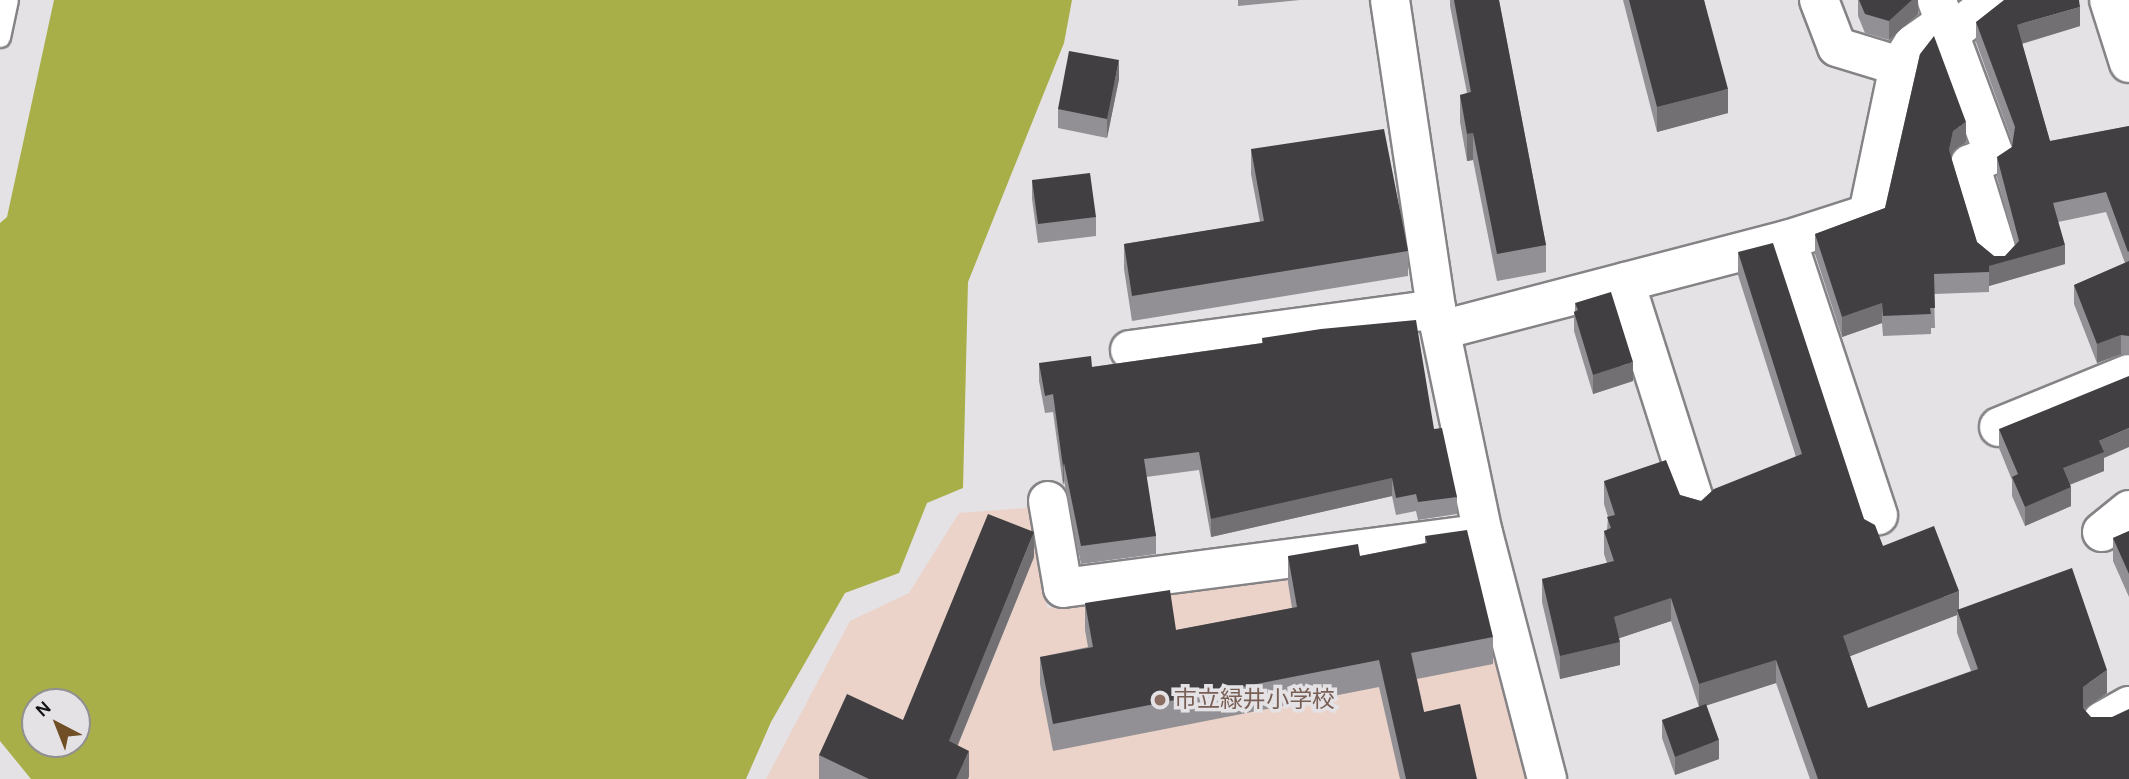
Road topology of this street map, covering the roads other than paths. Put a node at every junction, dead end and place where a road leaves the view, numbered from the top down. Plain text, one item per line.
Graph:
1 (8, 0) edge
2 (1390, 0) edge
3 (1819, 0) edge
4 (1994, 0) edge
5 (2109, 0) edge
6 (1944, 18) edge
7 (0, 37) edge
8 (2129, 64) edge
9 (1899, 66) junction
10 (1787, 240) junction
11 (1998, 256) edge
12 (1625, 282) junction
13 (1439, 319) junction
14 (1130, 350) dead end
15 (2129, 374) edge
16 (1999, 427) edge
17 (1048, 501) dead end
18 (1695, 503) edge
19 (1878, 515) dead end
20 (1483, 533) junction
21 (1547, 779) edge

1 - 7 lane
2 - 13 street
3 - 9 street
4 - 6 street
5 - 8 street
6 - 9 street
6 - 11 street
9 - 10 street
10 - 12 street
10 - 19 street
12 - 13 street
12 - 18 street
13 - 14 street
13 - 20 street
15 - 16 street
17 - 20 street
20 - 21 street

